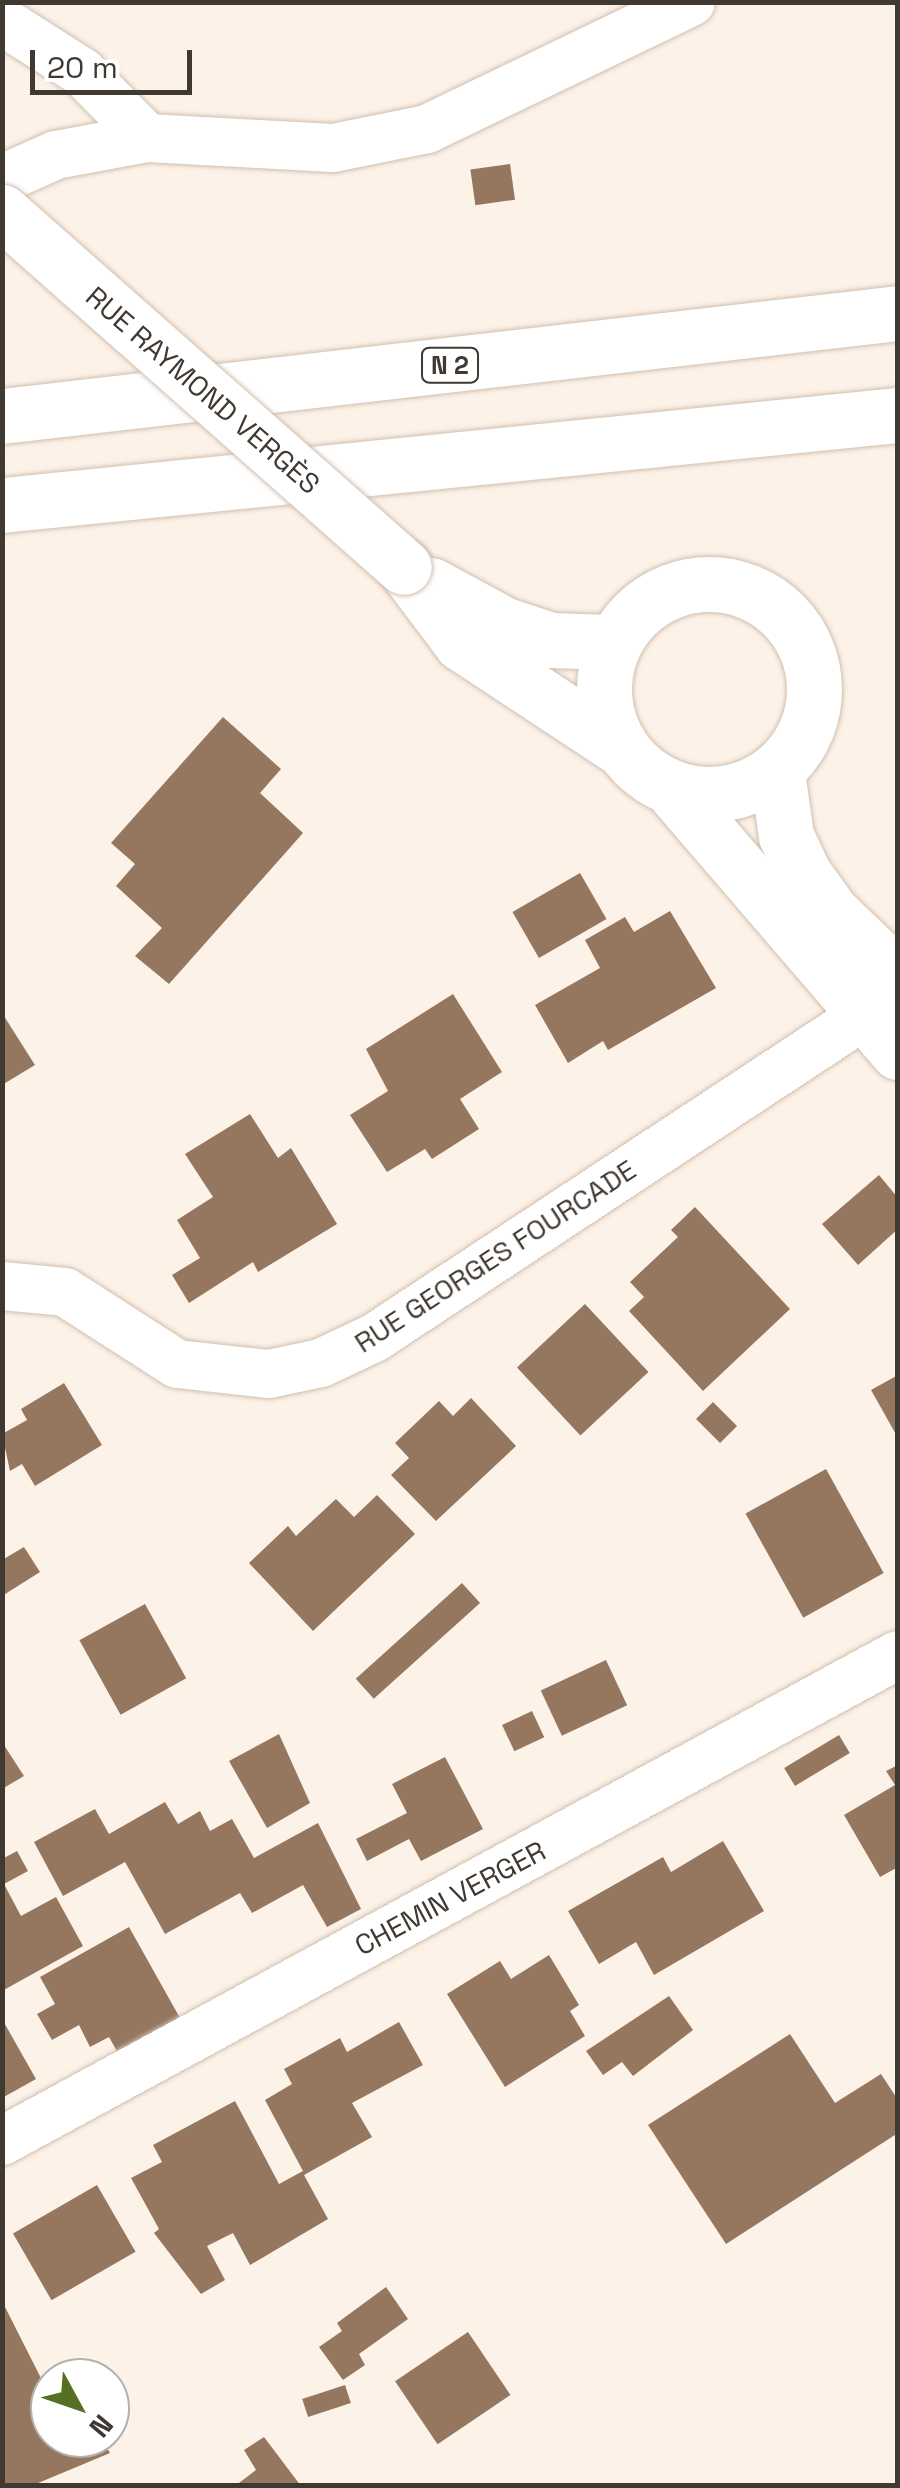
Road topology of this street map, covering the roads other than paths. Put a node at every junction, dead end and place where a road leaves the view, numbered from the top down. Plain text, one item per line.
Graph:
1 (692, 2) edge
2 (2, 21) edge
3 (147, 138) junction
4 (2, 179) edge
5 (2, 212) edge
6 (898, 313) edge
7 (898, 415) edge
8 (2, 416) edge
9 (2, 506) edge
10 (404, 567) junction
11 (610, 642) junction
12 (620, 748) junction
13 (776, 772) junction
14 (675, 793) junction
15 (889, 1007) edge
16 (2, 1286) edge
17 (898, 1655) edge
18 (2, 2141) edge

1 - 3 street
2 - 3 street
3 - 4 street
5 - 10 main road, RUE RAYMOND VERGÈS, bridge
6 - 8 main road, N 2
7 - 9 main road
10 - 11 main road, RUE RAYMOND VERGÈS
10 - 12 main road, RUE RAYMOND VERGÈS
11 - 12 main road
11 - 13 main road
12 - 14 main road
13 - 14 main road
13 - 15 main road
14 - 15 main road
15 - 16 street, RUE GEORGES FOURCADE
17 - 18 street, CHEMIN VERGER

